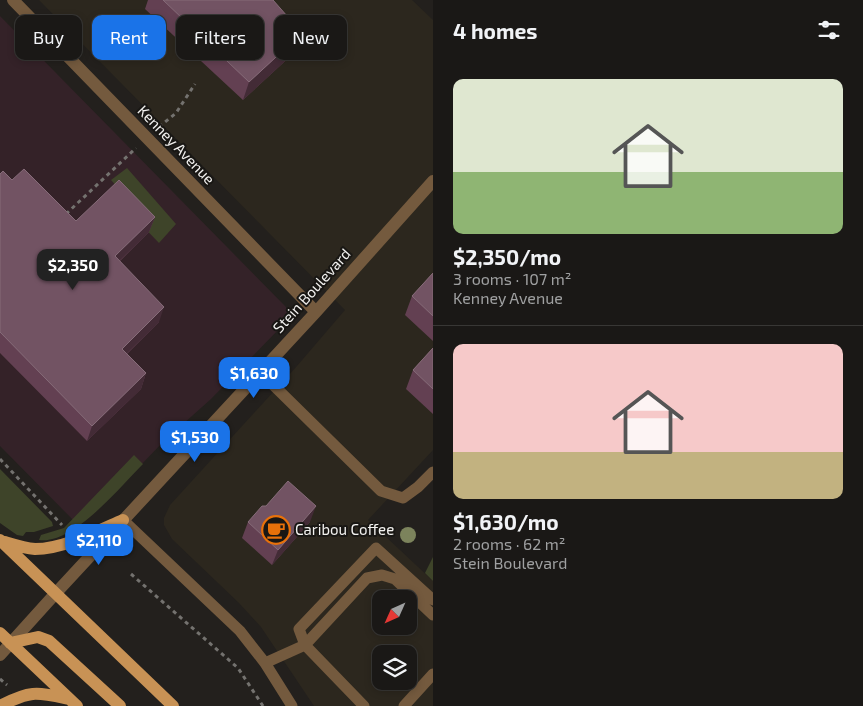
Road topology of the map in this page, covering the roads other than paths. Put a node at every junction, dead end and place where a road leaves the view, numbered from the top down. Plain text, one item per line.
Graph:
1 (13, 0) edge
2 (433, 181) edge
3 (316, 312) junction
4 (260, 372) junction
5 (433, 472) edge
6 (123, 520) junction
7 (0, 540) edge
8 (54, 594) junction
9 (433, 600) edge
10 (433, 615) edge
11 (0, 633) edge
12 (10, 643) junction
13 (305, 645) junction
14 (0, 655) edge
15 (265, 663) junction
16 (433, 674) edge
17 (73, 703) edge
18 (0, 706) edge
19 (120, 706) edge
20 (173, 706) edge
21 (292, 706) edge
22 (364, 706) edge
23 (404, 706) edge

1 - 3 street, Kenney Avenue
2 - 3 street, Stein Boulevard
3 - 4 street, Stein Boulevard
4 - 5 lane
4 - 6 street, Stein Boulevard
6 - 7 main road
6 - 8 street, Stein Boulevard
6 - 15 lane
7 - 8 main road
8 - 12 street, Stein Boulevard
8 - 20 main road
9 - 13 lane
10 - 13 lane
11 - 12 main road
12 - 14 street, Stein Boulevard
12 - 17 main road
12 - 19 main road
13 - 15 lane
13 - 22 lane
15 - 21 lane
16 - 23 lane
17 - 18 main road

